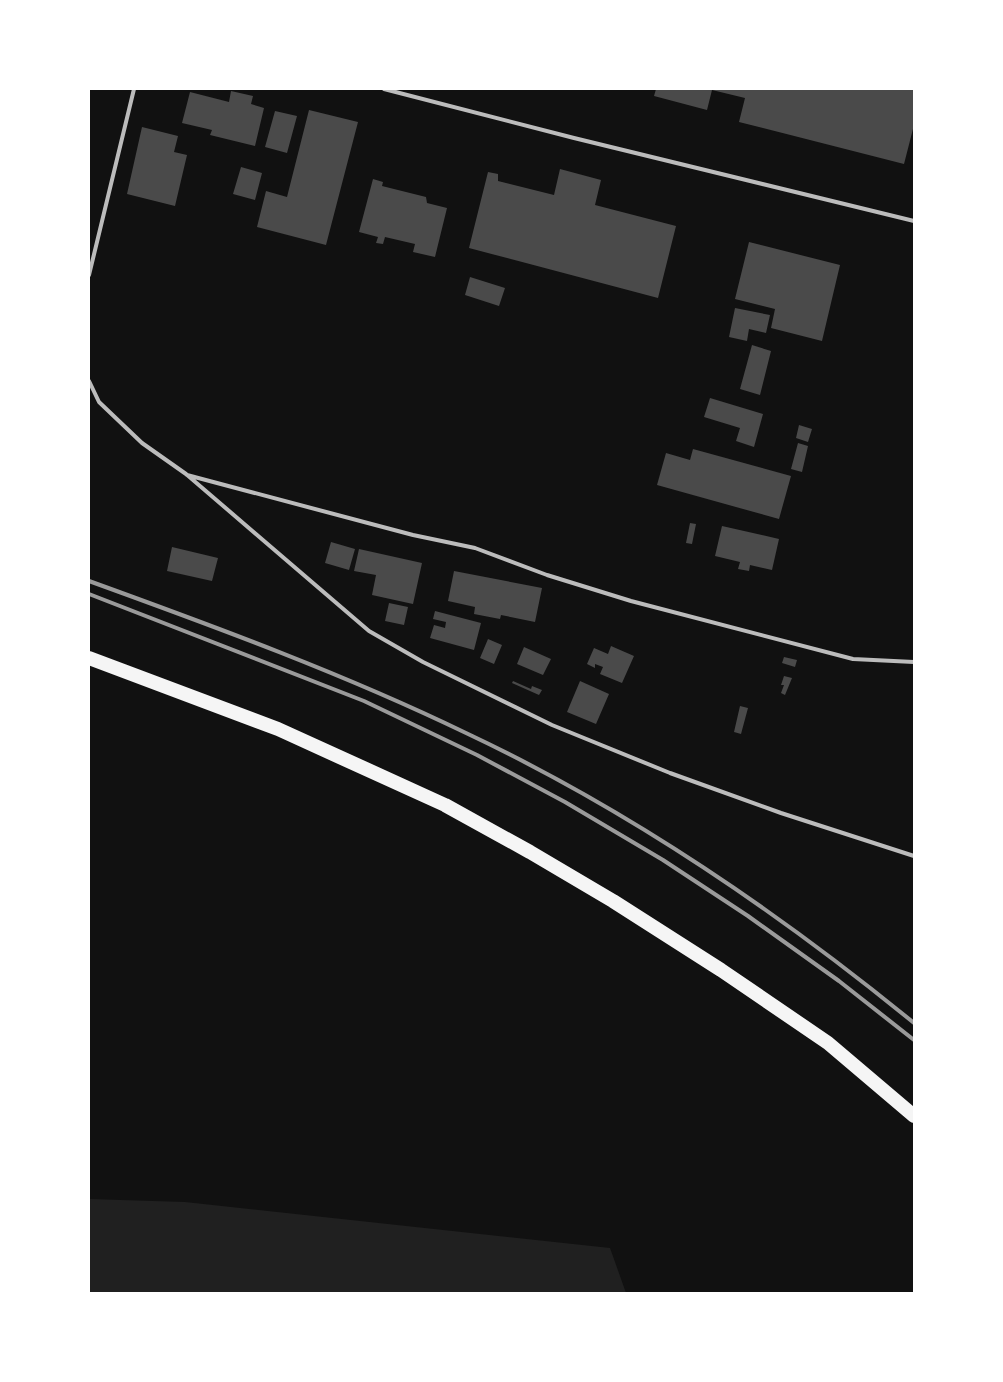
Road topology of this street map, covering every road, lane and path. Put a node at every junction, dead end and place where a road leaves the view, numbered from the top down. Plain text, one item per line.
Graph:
1 (134, 89) edge
2 (384, 89) edge
3 (914, 221) edge
4 (89, 275) edge
5 (89, 381) edge
6 (186, 474) junction
7 (89, 658) edge
8 (914, 662) edge
9 (914, 856) edge
10 (914, 1116) edge

1 - 4 lane
2 - 3 lane
5 - 6 lane
6 - 8 lane
6 - 9 lane
7 - 10 highway

